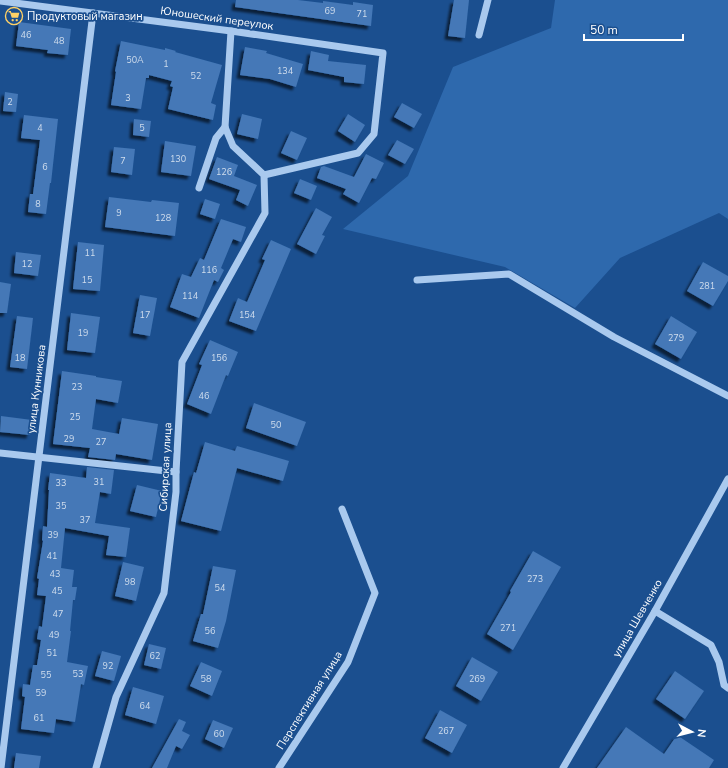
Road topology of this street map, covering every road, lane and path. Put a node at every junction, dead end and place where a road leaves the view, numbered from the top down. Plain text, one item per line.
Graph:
1 (488, 0) edge
2 (0, 1) edge
3 (93, 13) junction
4 (231, 31) junction
5 (479, 35) dead end
6 (225, 127) junction
7 (264, 175) junction
8 (199, 188) dead end
9 (416, 280) dead end
10 (728, 396) edge
11 (0, 453) edge
12 (39, 458) junction
13 (176, 472) junction
14 (728, 479) edge
15 (342, 509) dead end
16 (654, 611) junction
17 (728, 688) edge
18 (1, 768) edge
19 (96, 768) edge
20 (279, 768) edge
21 (563, 768) edge

1 - 5 street
2 - 3 street, Юношеский переулок
3 - 4 street, Юношеский переулок
3 - 12 street, улица Кунникова
4 - 6 street
4 - 7 street, Юношеский переулок
6 - 7 street
6 - 8 street
7 - 13 street, Сибирская улица
9 - 10 street
11 - 12 street
12 - 13 street
12 - 18 street, улица Кунникова
13 - 19 street, Сибирская улица
14 - 16 street, улица Шевченко
15 - 20 street, Перспективная улица
16 - 17 street
16 - 21 street, улица Шевченко

